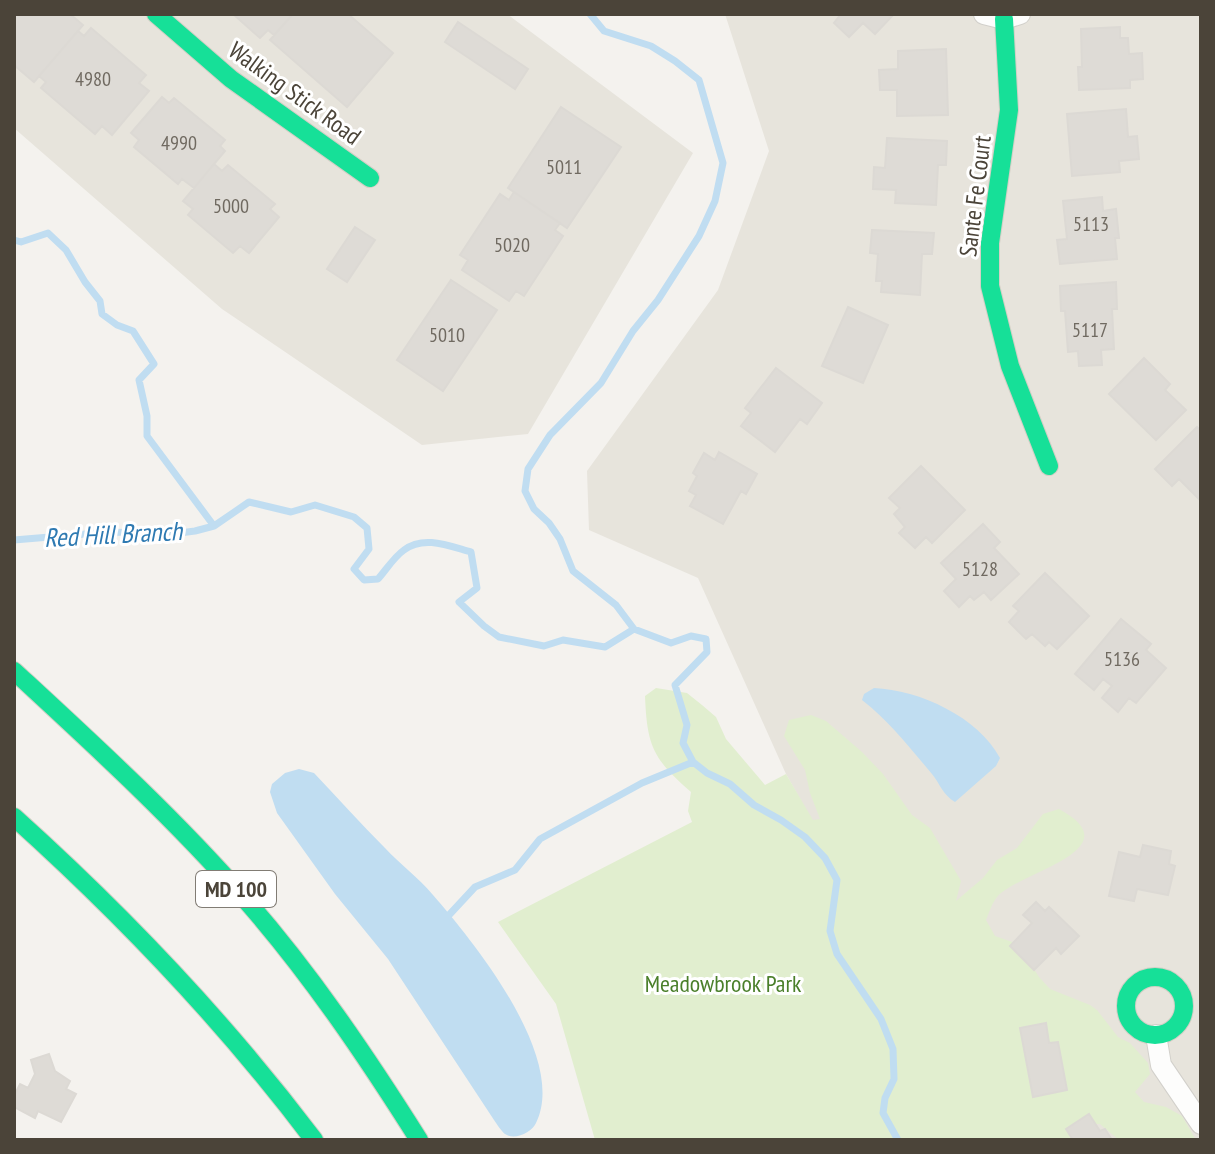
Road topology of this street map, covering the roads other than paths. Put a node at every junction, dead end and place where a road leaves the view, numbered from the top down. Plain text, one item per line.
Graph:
1 (156, 14) edge
2 (1003, 16) edge
3 (370, 178) dead end
4 (1049, 466) dead end
5 (14, 671) edge
6 (14, 817) edge
7 (1156, 1035) dead end
8 (1201, 1124) edge
9 (314, 1140) edge
10 (419, 1140) edge

1 - 3 main road, Walking Stick Road
2 - 4 main road, Sante Fe Court
5 - 10 main road, MD 100
6 - 9 main road
7 - 8 street

